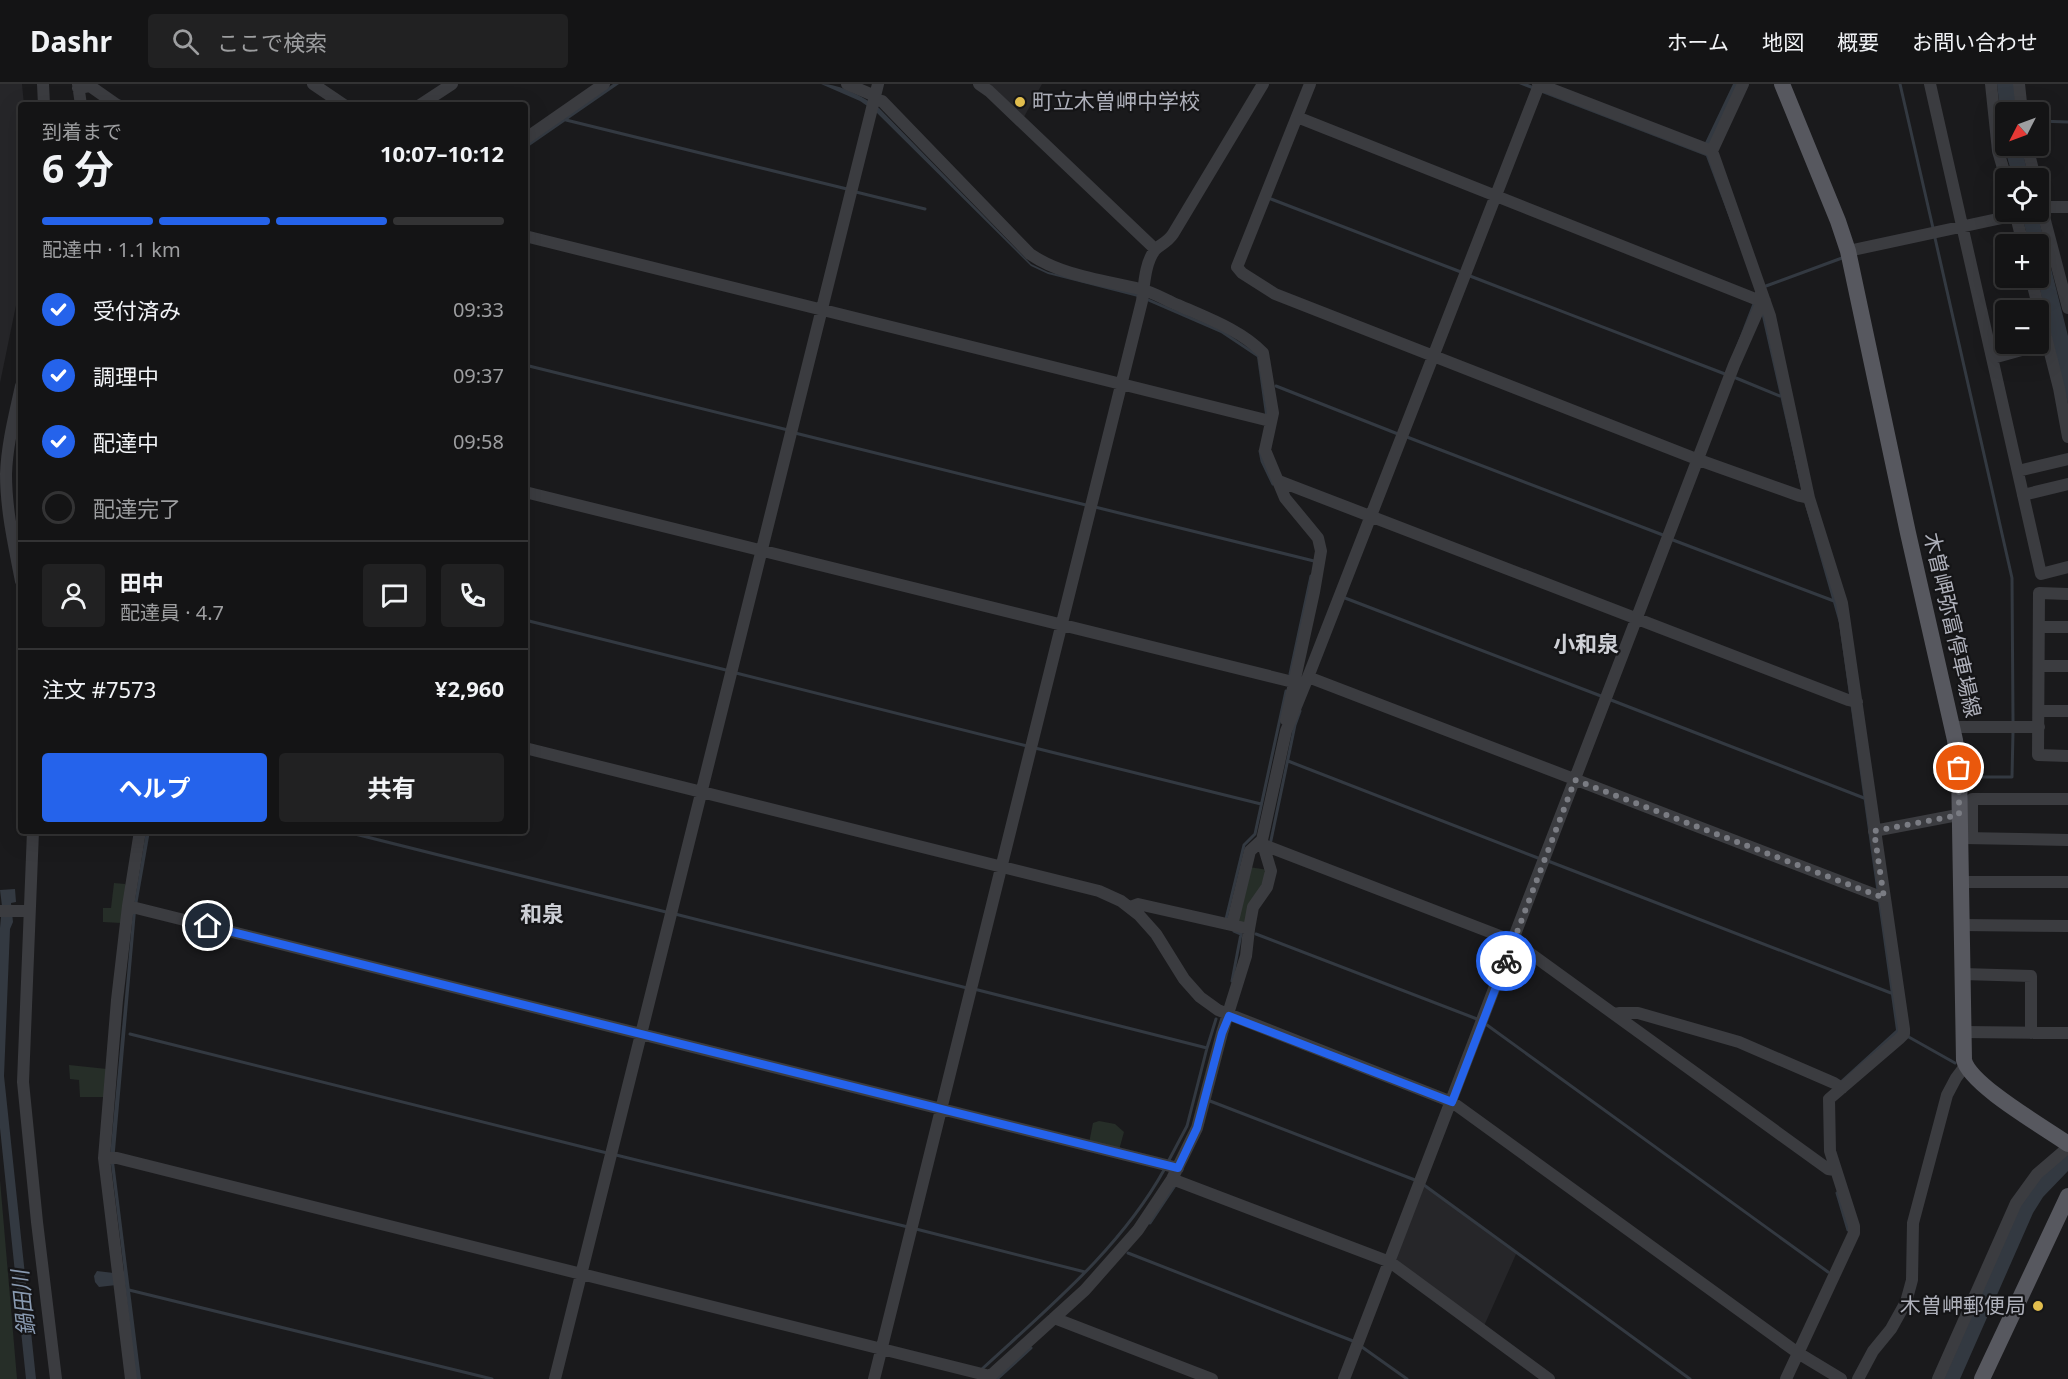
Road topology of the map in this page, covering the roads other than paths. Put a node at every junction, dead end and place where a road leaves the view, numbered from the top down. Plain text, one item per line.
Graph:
1 (43, 84) edge
2 (313, 84) edge
3 (452, 84) edge
4 (604, 84) edge
5 (847, 84) edge
6 (979, 84) edge
7 (1263, 84) edge
8 (1310, 84) edge
9 (1743, 84) edge
10 (1783, 84) edge
11 (1930, 84) edge
12 (1991, 84) edge
13 (2019, 84) edge
14 (82, 86) edge
15 (1538, 87) edge
16 (874, 98) edge
17 (44, 102) edge
18 (81, 102) edge
19 (111, 102) edge
20 (340, 102) edge
21 (425, 102) edge
22 (2021, 102) edge
23 (1300, 119) junction
24 (528, 137) edge
25 (1708, 149) junction
26 (2003, 168) edge
27 (1496, 195) junction
28 (2049, 205) edge
29 (2068, 207) edge
30 (1995, 218) edge
31 (2044, 222) edge
32 (1962, 227) junction
33 (528, 238) edge
34 (1155, 249) junction
35 (1848, 251) junction
36 (1143, 295) junction
37 (1761, 302) junction
38 (2068, 308) edge
39 (822, 310) junction
40 (2049, 348) edge
41 (2008, 354) edge
42 (1434, 356) junction
43 (1993, 358) junction
44 (1121, 385) junction
45 (18, 400) edge
46 (1270, 421) junction
47 (2068, 437) edge
48 (1696, 458) junction
49 (2068, 459) edge
50 (2018, 471) junction
51 (1279, 481) junction
52 (2068, 484) edge
53 (528, 493) edge
54 (2023, 495) junction
55 (1805, 497) junction
56 (1371, 516) junction
57 (761, 551) junction
58 (18, 565) edge
59 (2068, 567) edge
60 (2068, 594) edge
61 (1634, 618) junction
62 (1061, 625) junction
63 (2039, 627) junction
64 (2068, 627) edge
65 (2039, 666) junction
66 (2068, 666) edge
67 (1308, 677) junction
68 (1293, 682) junction
69 (1853, 701) junction
70 (2039, 711) junction
71 (2068, 711) edge
72 (2038, 727) junction
73 (1953, 728) junction
74 (1286, 731) junction
75 (528, 749) edge
76 (2068, 756) edge
77 (1572, 779) junction
78 (700, 792) junction
79 (2068, 799) edge
80 (1966, 813) junction
81 (1874, 831) junction
82 (33, 834) edge
83 (140, 834) edge
84 (1966, 838) junction
85 (2068, 840) edge
86 (1266, 845) junction
87 (1001, 867) junction
88 (1960, 882) junction
89 (2068, 882) edge
90 (1881, 897) junction
91 (133, 907) junction
92 (1130, 907) junction
93 (0, 910) edge
94 (29, 911) junction
95 (1232, 925) junction
96 (1961, 925) junction
97 (2068, 926) edge
98 (1249, 928) junction
99 (1513, 941) junction
100 (1963, 974) junction
101 (1616, 1014) junction
102 (1229, 1016) junction
103 (1964, 1032) junction
104 (2031, 1033) junction
105 (2068, 1033) edge
106 (640, 1034) junction
107 (1965, 1066) junction
108 (1842, 1088) junction
109 (1452, 1102) junction
110 (941, 1108) junction
111 (2068, 1144) edge
112 (110, 1158) junction
113 (1835, 1170) junction
114 (1175, 1174) junction
115 (2068, 1196) edge
116 (1390, 1262) junction
117 (581, 1275) junction
118 (1054, 1318) junction
119 (881, 1349) junction
120 (1795, 1351) junction
121 (988, 1378) edge
122 (56, 1379) edge
123 (131, 1379) edge
124 (555, 1379) edge
125 (873, 1379) edge
126 (1212, 1379) edge
127 (1344, 1379) edge
128 (1549, 1379) edge
129 (1786, 1379) edge
130 (1842, 1379) edge
131 (1858, 1379) edge
132 (1938, 1379) edge
133 (1982, 1379) edge

1 - 17 street
2 - 20 street
3 - 21 street
4 - 24 street
5 - 16 street
6 - 34 street
7 - 34 street
8 - 23 street
9 - 25 street
10 - 35 main road, 木曽岬弥富停車場線
11 - 32 street
12 - 26 street
13 - 22 street
14 - 18 street
14 - 19 street
15 - 25 street
15 - 27 street
16 - 36 street
16 - 39 street
23 - 27 street
23 - 42 street
25 - 37 street
27 - 37 street
27 - 42 street
28 - 29 street
30 - 32 street
31 - 38 street
32 - 35 street
32 - 43 street
33 - 39 street
34 - 36 street
35 - 73 main road, 木曽岬弥富停車場線
36 - 44 street
36 - 46 street
37 - 48 street
37 - 55 street
39 - 44 street
39 - 57 street
40 - 47 street
41 - 43 street
42 - 48 street
42 - 56 street
43 - 50 street
44 - 46 street
44 - 62 street
45 - 58 street
46 - 51 street
48 - 55 street
48 - 61 street
49 - 50 street
50 - 54 street
51 - 56 street
51 - 68 street
52 - 54 street
53 - 57 street
54 - 59 street
55 - 69 street
56 - 61 street
56 - 67 street
57 - 62 street
57 - 78 street
60 - 63 street
61 - 69 street
61 - 77 street
62 - 68 street
62 - 87 street
63 - 64 street
63 - 65 street
65 - 66 street
65 - 70 street
67 - 74 street
67 - 77 street
68 - 74 street
69 - 81 street
70 - 71 street
70 - 72 street
72 - 73 street
72 - 76 street
73 - 80 main road, 木曽岬弥富停車場線
74 - 86 street
75 - 78 street
77 - 90 street
77 - 99 street
78 - 87 street
78 - 106 street
79 - 80 street
80 - 81 street
80 - 84 main road, 木曽岬弥富停車場線
81 - 90 street
82 - 94 street
83 - 91 street
84 - 85 street
84 - 88 main road, 木曽岬弥富停車場線
86 - 95 street
86 - 98 street
86 - 99 street
87 - 92 street
87 - 110 street
88 - 89 street
88 - 96 main road, 木曽岬弥富停車場線
90 - 108 street
91 - 106 street
91 - 112 street
92 - 95 street
92 - 102 street
93 - 94 street
94 - 122 street
95 - 98 street
96 - 97 street
96 - 100 main road, 木曽岬弥富停車場線
98 - 102 street
99 - 101 street
99 - 109 street
100 - 103 main road, 木曽岬弥富停車場線
100 - 104 street
101 - 108 street
101 - 113 street
102 - 109 street
102 - 114 street
103 - 104 street
103 - 107 main road, 木曽岬弥富停車場線
104 - 105 street
106 - 110 street
106 - 117 street
107 - 111 main road
107 - 131 street
108 - 113 street
109 - 116 street
109 - 120 street
110 - 114 street
110 - 119 street
111 - 132 street
112 - 117 street
112 - 123 street
113 - 120 street
114 - 116 street
114 - 118 street
115 - 133 main road
116 - 127 street
116 - 128 street
117 - 119 street
117 - 124 street
118 - 121 street
118 - 126 street
119 - 121 street
119 - 125 street
120 - 129 street
120 - 130 street

